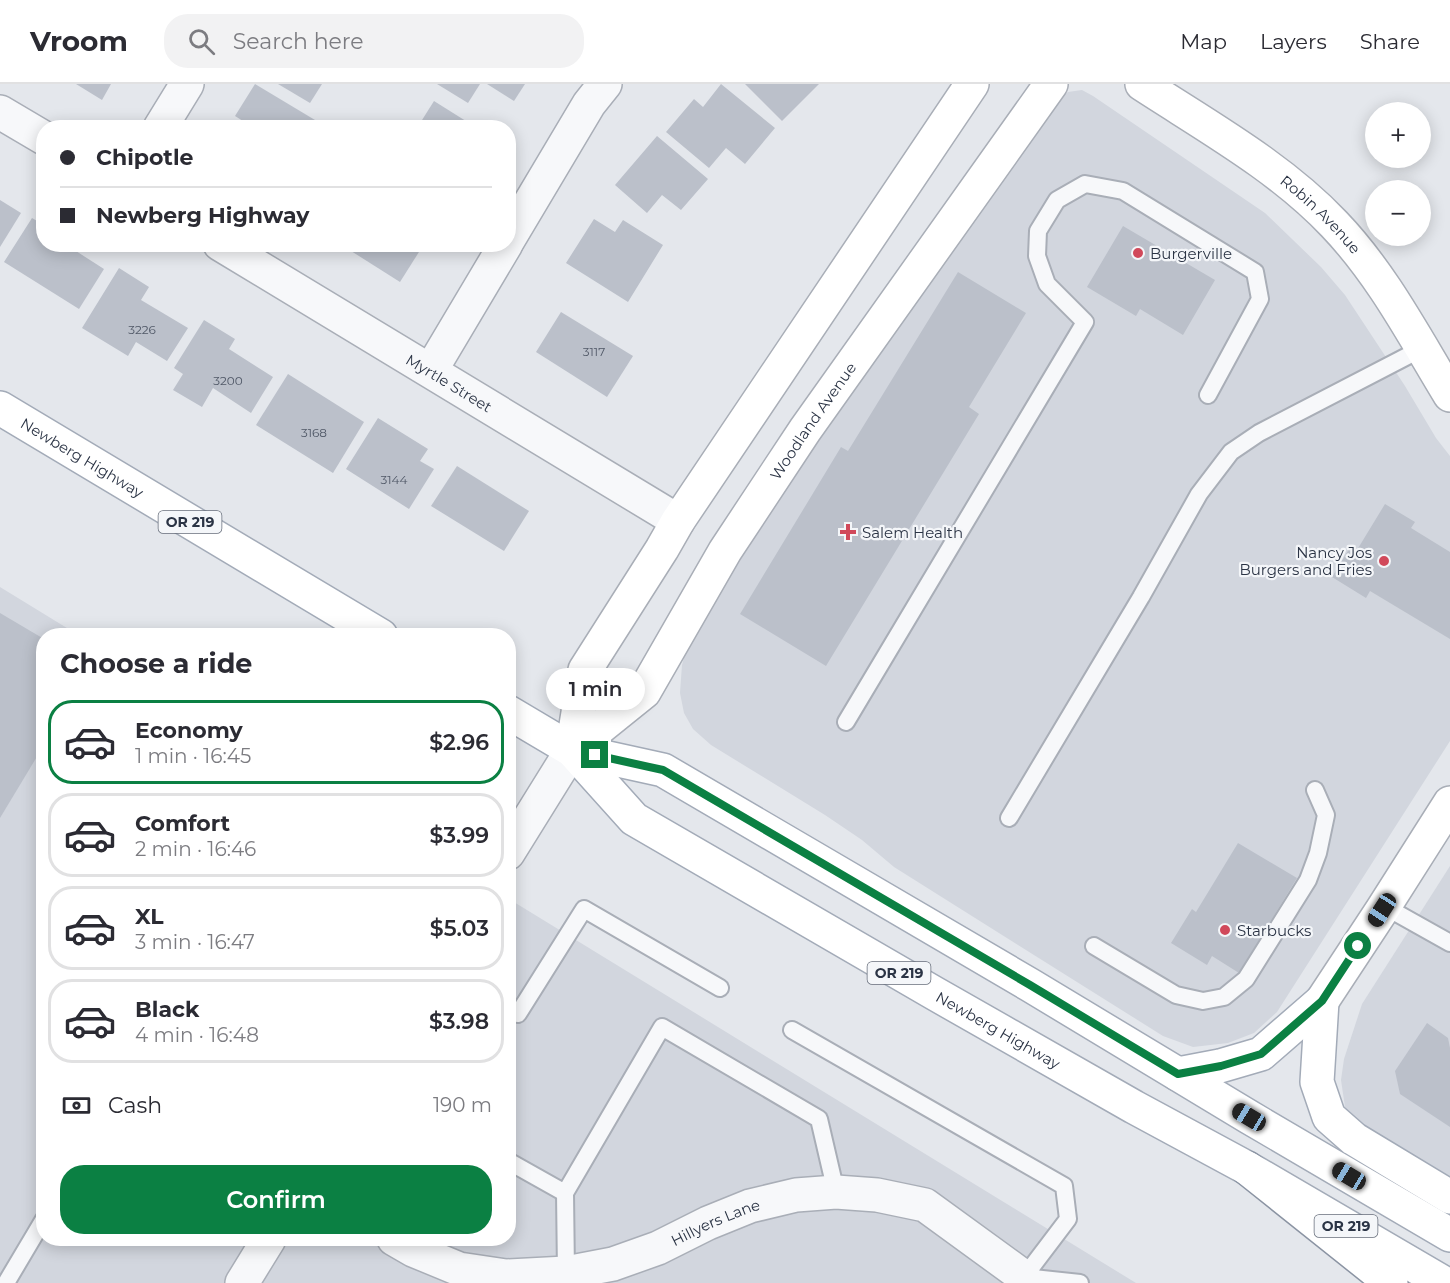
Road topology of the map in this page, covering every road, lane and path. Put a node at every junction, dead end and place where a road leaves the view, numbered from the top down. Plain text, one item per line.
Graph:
1 (187, 84) edge
2 (605, 84) edge
3 (972, 84) edge
4 (1051, 84) edge
5 (1142, 84) edge
6 (0, 112) edge
7 (165, 120) edge
8 (36, 133) edge
9 (516, 227) edge
10 (233, 252) edge
11 (501, 252) edge
12 (1421, 349) junction
13 (431, 370) junction
14 (1208, 395) dead end
15 (1450, 395) edge
16 (0, 408) edge
17 (678, 521) junction
18 (368, 628) edge
19 (516, 717) edge
20 (846, 722) dead end
21 (572, 750) junction
22 (1315, 790) dead end
23 (1450, 803) edge
24 (1010, 818) dead end
25 (516, 840) edge
26 (1384, 906) junction
27 (1450, 944) edge
28 (1094, 946) dead end
29 (720, 988) dead end
30 (1322, 1001) junction
31 (518, 1014) dead end
32 (792, 1030) dead end
33 (1178, 1074) junction
34 (516, 1165) edge
35 (1248, 1168) junction
36 (836, 1192) junction
37 (565, 1193) junction
38 (1450, 1197) edge
39 (36, 1232) edge
40 (1450, 1235) edge
41 (265, 1246) edge
42 (406, 1246) edge
43 (566, 1273) junction
44 (1024, 1277) junction
45 (516, 1280) edge
46 (6, 1283) edge
47 (242, 1283) edge
48 (1080, 1283) edge
49 (1391, 1283) edge
50 (1444, 1283) edge

1 - 7 street
2 - 9 street
3 - 17 main road, Woodland Avenue
4 - 21 main road, Woodland Avenue
5 - 12 main road, Robin Avenue
6 - 8 street
10 - 13 street, Myrtle Street
11 - 13 street
12 - 15 main road, Robin Avenue
12 - 24 lane
13 - 17 street, Myrtle Street
14 - 20 lane
16 - 18 main road, Newberg Highway / OR 219
17 - 21 main road, Woodland Avenue
19 - 21 main road, Newberg Highway / OR 219
21 - 25 street, Woodland Avenue
21 - 33 main road, Newberg Highway / OR 219
21 - 35 main road, Newberg Highway / OR 219
22 - 28 lane
23 - 26 main road
26 - 27 lane
26 - 30 main road
29 - 31 lane
30 - 33 main road
30 - 38 main road
32 - 44 lane
33 - 40 main road, Newberg Highway / OR 219
34 - 37 lane
35 - 49 main road
35 - 50 main road, Newberg Highway / OR 219
36 - 37 lane
36 - 43 street, Hillyers Lane
36 - 44 street, Hillyers Lane
37 - 43 lane
39 - 46 lane
41 - 47 street
42 - 45 street, Hillyers Lane
43 - 45 street, Hillyers Lane
44 - 48 lane

